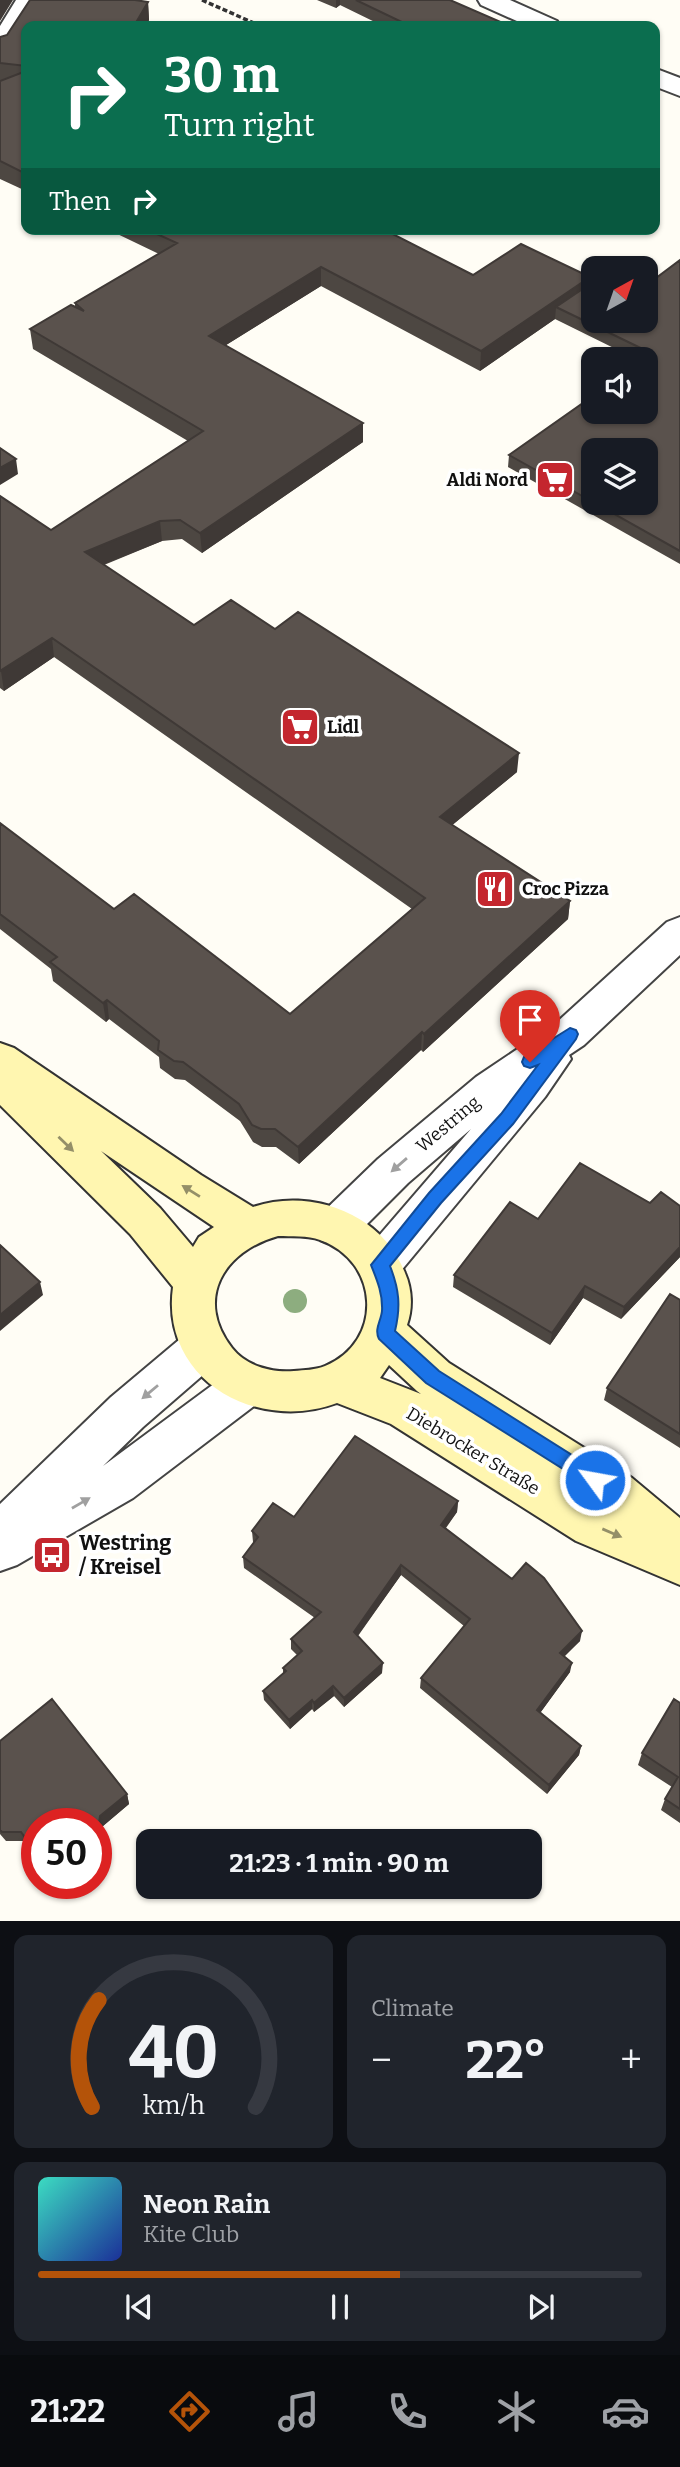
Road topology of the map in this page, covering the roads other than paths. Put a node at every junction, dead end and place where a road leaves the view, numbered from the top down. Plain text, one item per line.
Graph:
1 (28, 0) edge
2 (490, 0) edge
3 (537, 21) edge
4 (0, 46) edge
5 (660, 79) edge
6 (680, 88) edge
7 (680, 932) edge
8 (570, 1034) junction
9 (0, 1059) edge
10 (0, 1079) edge
11 (249, 1226) junction
12 (336, 1227) junction
13 (380, 1265) junction
14 (195, 1282) junction
15 (385, 1333) junction
16 (202, 1348) junction
17 (339, 1383) junction
18 (246, 1386) junction
19 (0, 1535) edge
20 (680, 1548) edge
21 (0, 1549) edge
22 (680, 1562) edge

1 - 4 street
2 - 3 street
5 - 6 street
7 - 8 street, Westring
8 -> 12 street, Westring
8 - 13 street, Westring
11 -> 9 main road
10 -> 14 main road
11 - 12 main road
11 - 14 main road
12 - 13 main road
13 - 15 main road
14 - 16 main road
15 - 17 main road
15 - 20 main road
16 - 18 main road
16 -> 19 street
17 - 18 main road
17 -> 22 main road, Diebrocker Straße
21 -> 18 street

